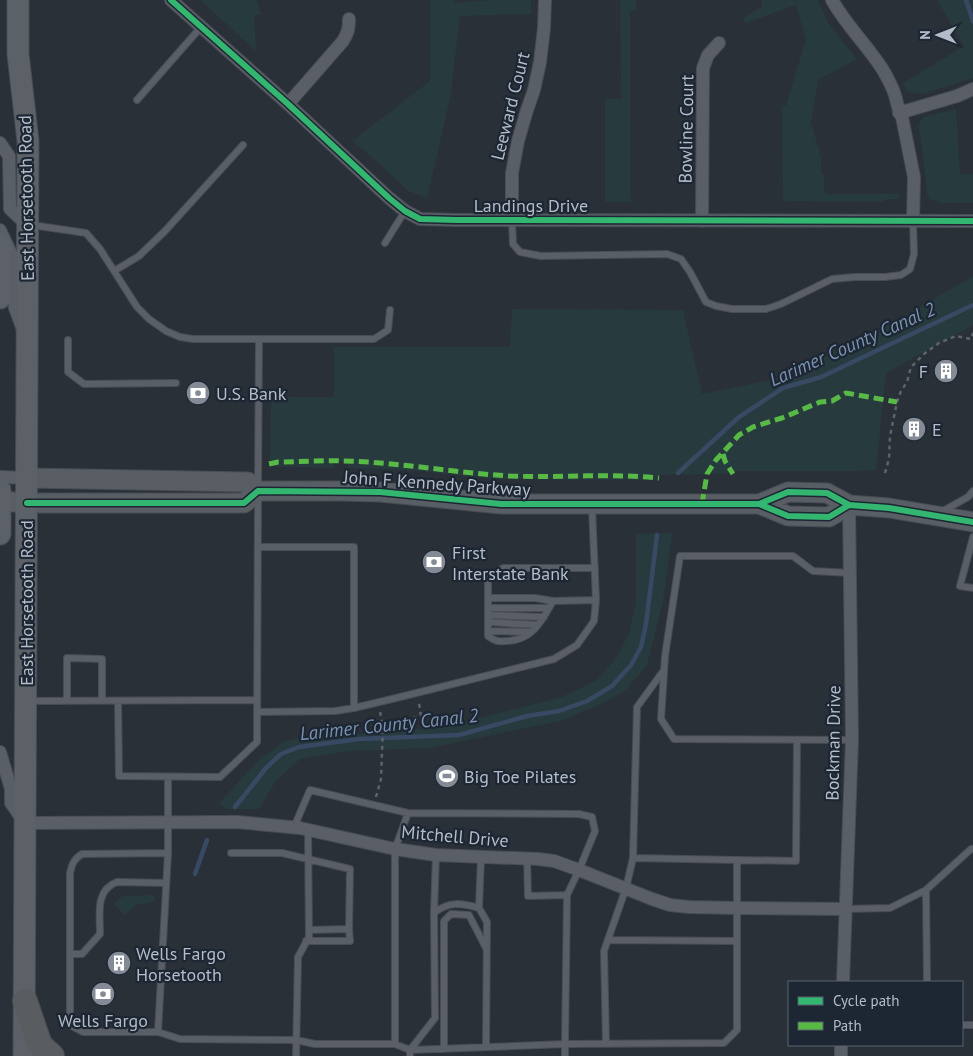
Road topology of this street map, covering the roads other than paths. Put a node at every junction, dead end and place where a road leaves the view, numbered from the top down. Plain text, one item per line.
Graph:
1 (18, 0) edge
2 (171, 0) edge
3 (545, 0) edge
4 (832, 0) edge
5 (349, 19) dead end
6 (201, 26) junction
7 (719, 43) dead end
8 (973, 89) edge
9 (137, 100) dead end
10 (288, 104) junction
11 (899, 113) junction
12 (0, 143) edge
13 (243, 145) dead end
14 (405, 211) junction
15 (512, 220) junction
16 (702, 221) junction
17 (973, 221) edge
18 (913, 222) junction
19 (28, 225) junction
20 (0, 230) edge
21 (385, 243) dead end
22 (0, 244) edge
23 (0, 256) edge
24 (114, 271) junction
25 (0, 298) edge
26 (390, 310) dead end
27 (259, 339) junction
28 (68, 340) dead end
29 (27, 342) junction
30 (176, 383) dead end
31 (0, 476) edge
32 (27, 478) junction
33 (0, 490) edge
34 (258, 491) junction
35 (973, 491) edge
36 (0, 501) edge
37 (27, 503) junction
38 (592, 505) junction
39 (849, 505) junction
40 (934, 516) junction
41 (973, 522) edge
42 (0, 534) edge
43 (973, 536) edge
44 (258, 547) junction
45 (595, 568) junction
46 (851, 572) junction
47 (973, 588) edge
48 (488, 598) junction
49 (596, 600) junction
50 (553, 602) junction
51 (549, 608) junction
52 (488, 615) junction
53 (544, 617) junction
54 (537, 625) junction
55 (488, 631) junction
56 (531, 632) junction
57 (664, 670) junction
58 (257, 700) junction
59 (26, 701) junction
60 (67, 701) junction
61 (102, 701) junction
62 (118, 701) junction
63 (354, 708) junction
64 (257, 712) junction
65 (797, 740) junction
66 (852, 740) junction
67 (0, 752) edge
68 (168, 777) junction
69 (408, 813) junction
70 (168, 822) junction
71 (25, 823) junction
72 (294, 827) junction
73 (308, 830) junction
74 (395, 849) junction
75 (973, 849) edge
76 (168, 853) junction
77 (231, 853) dead end
78 (436, 855) junction
79 (481, 857) junction
80 (528, 858) junction
81 (633, 858) junction
82 (309, 859) junction
83 (737, 860) junction
84 (579, 870) junction
85 (166, 883) junction
86 (626, 888) junction
87 (926, 890) junction
88 (567, 895) junction
89 (479, 908) junction
90 (737, 908) junction
91 (845, 909) junction
92 (434, 913) junction
93 (349, 929) junction
94 (309, 930) junction
95 (608, 940) junction
96 (306, 941) junction
97 (737, 941) junction
98 (486, 949) junction
99 (70, 954) junction
100 (843, 981) edge
101 (927, 981) edge
102 (25, 1001) junction
103 (158, 1032) junction
104 (296, 1040) junction
105 (606, 1043) junction
106 (395, 1044) junction
107 (566, 1044) junction
108 (486, 1047) junction
109 (444, 1049) junction
110 (410, 1053) edge
111 (24, 1056) edge
112 (52, 1056) edge
113 (296, 1056) edge
114 (565, 1056) edge

1 - 19 main road, East Horsetooth Road
2 - 6 street, Landings Drive
3 - 15 street, Leeward Court
4 - 11 street
5 - 10 street
6 - 9 lane
6 - 10 street, Landings Drive
7 - 16 street, Bowline Court
8 - 11 street
10 - 14 street, Landings Drive
11 - 18 street
12 - 19 street
13 - 24 lane
14 - 15 street, Landings Drive
14 - 21 lane
15 - 16 street, Landings Drive
15 - 18 lane
16 - 18 street, Landings Drive
17 - 18 street, Landings Drive
19 - 24 lane
19 - 29 main road, East Horsetooth Road
20 - 29 street
22 - 23 main road, East Horsetooth Road
23 - 25 main road, East Horsetooth Road
24 - 27 lane
26 - 27 lane
27 - 34 lane
28 - 30 lane
29 - 32 main road, East Horsetooth Road
31 - 32 street, John F Kennedy Parkway
32 - 34 street, John F Kennedy Parkway
32 - 37 main road, East Horsetooth Road
33 - 36 main road, East Horsetooth Road
34 - 37 street
34 - 38 street, John F Kennedy Parkway
34 - 44 lane
35 - 40 lane
36 - 37 street
36 - 42 main road, East Horsetooth Road
37 - 59 main road, East Horsetooth Road
38 - 39 street, John F Kennedy Parkway
38 - 45 lane
39 - 40 street, John F Kennedy Parkway
39 - 46 street, Bockman Drive
40 - 41 street, John F Kennedy Parkway
43 - 47 lane
44 - 58 lane
44 - 63 lane
45 - 48 lane
45 - 49 lane
46 - 57 lane
46 - 66 street, Bockman Drive
48 - 50 lane
48 - 52 lane
49 - 50 lane
49 - 63 lane
50 - 51 lane
51 - 52 lane
51 - 53 lane
52 - 53 lane
52 - 54 lane
52 - 55 lane
53 - 54 lane
54 - 56 lane
55 - 56 lane
55 - 56 lane
57 - 65 lane
57 - 81 lane
58 - 62 lane
58 - 64 lane
59 - 60 lane
59 - 71 main road, East Horsetooth Road
60 - 61 lane
60 - 61 lane
61 - 62 lane
62 - 68 lane
63 - 64 lane
64 - 68 lane
65 - 66 lane
65 - 83 lane
66 - 91 street, Bockman Drive
67 - 71 street
68 - 70 lane
69 - 72 lane
69 - 74 lane
69 - 84 lane
70 - 71 street, Mitchell Drive
70 - 72 street, Mitchell Drive
70 - 76 lane
71 - 102 main road, East Horsetooth Road
72 - 73 street, Mitchell Drive
73 - 74 street, Mitchell Drive
73 - 82 lane
74 - 78 street, Mitchell Drive
74 - 106 lane
75 - 87 lane
76 - 85 lane
76 - 99 lane
77 - 82 lane
78 - 79 street, Mitchell Drive
78 - 92 lane
79 - 80 street, Mitchell Drive
79 - 89 lane
80 - 84 street, Mitchell Drive
80 - 88 lane
81 - 83 lane
81 - 86 lane
82 - 93 lane
82 - 94 lane
83 - 90 lane
84 - 86 street, Mitchell Drive
84 - 88 lane
85 - 99 lane
85 - 103 lane
86 - 90 street, Mitchell Drive
86 - 95 lane
87 - 91 lane
87 - 101 lane
88 - 107 lane
89 - 92 lane
89 - 98 lane
90 - 91 street, Mitchell Drive
90 - 97 lane
91 - 100 street, Bockman Drive
92 - 110 lane
93 - 94 lane
93 - 96 lane
94 - 96 lane
95 - 97 lane
95 - 105 lane
96 - 104 lane
97 - 105 lane
98 - 108 lane
98 - 109 lane
99 - 103 lane
102 - 111 main road, East Horsetooth Road
102 - 112 highway
103 - 104 lane
104 - 106 lane
104 - 113 lane
105 - 107 lane
106 - 110 lane
107 - 108 lane
107 - 114 lane
108 - 109 lane
109 - 110 lane

